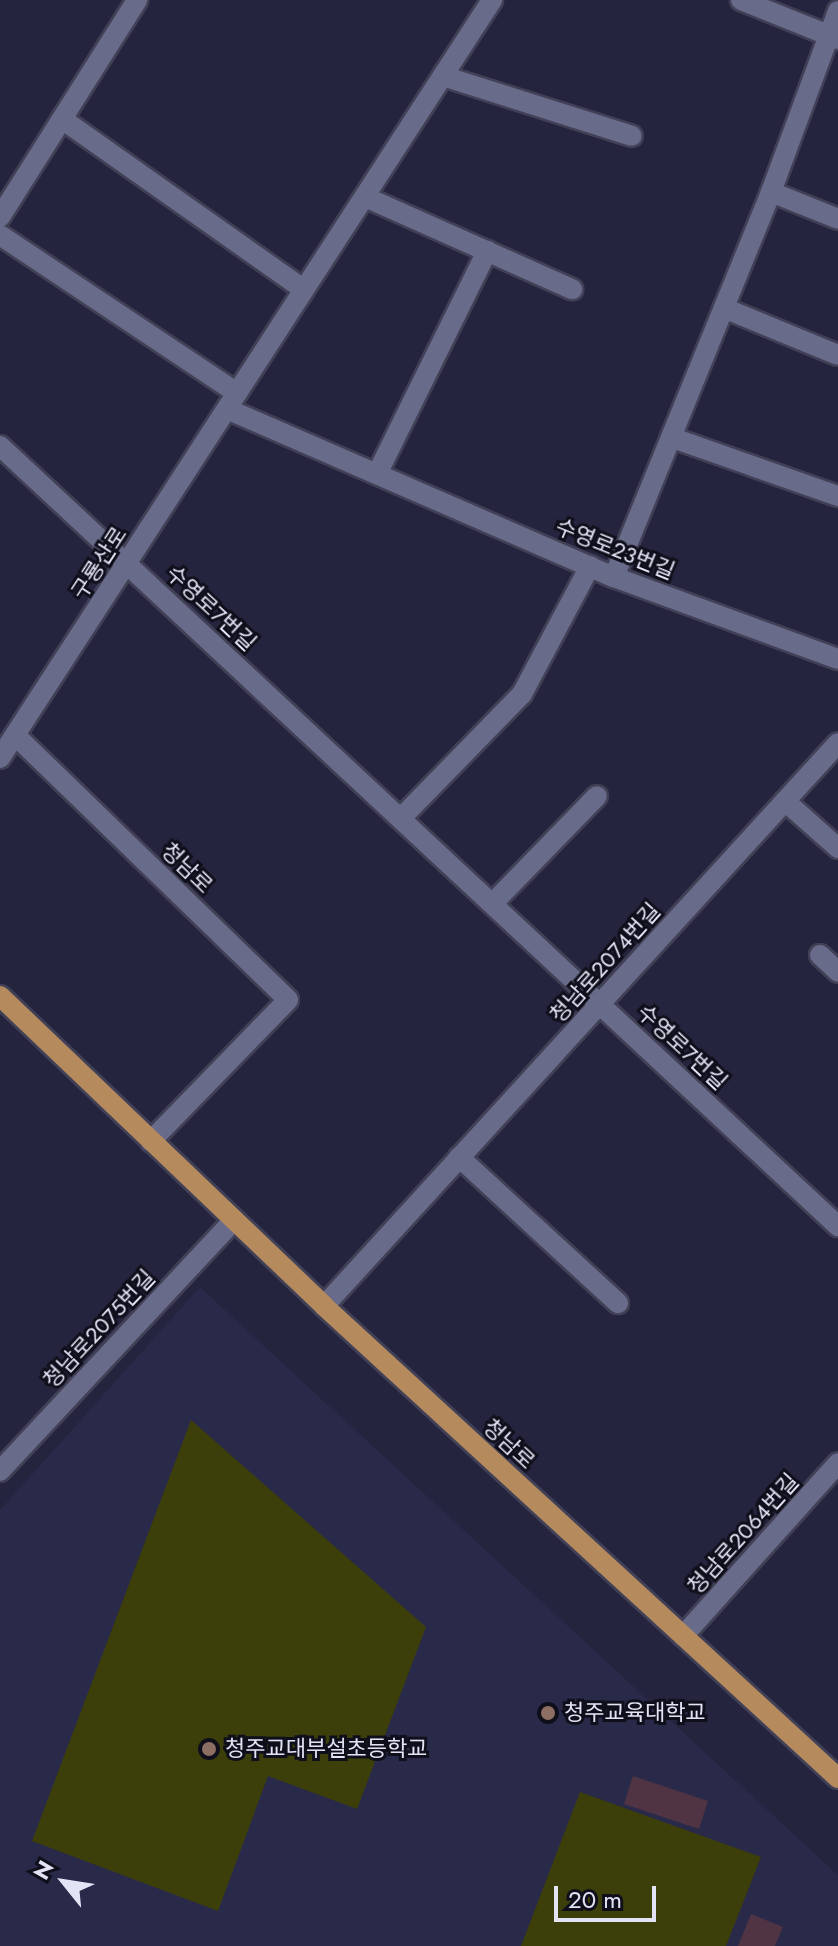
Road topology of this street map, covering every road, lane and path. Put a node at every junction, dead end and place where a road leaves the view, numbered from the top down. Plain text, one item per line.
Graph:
1 (137, 0) edge
2 (492, 0) edge
3 (741, 0) edge
4 (838, 11) edge
5 (833, 37) edge
6 (443, 76) junction
7 (62, 119) junction
8 (632, 136) dead end
9 (771, 192) junction
10 (365, 197) junction
11 (0, 217) edge
12 (838, 219) edge
13 (0, 235) edge
14 (487, 251) junction
15 (572, 289) dead end
16 (304, 290) junction
17 (724, 308) junction
18 (838, 355) edge
19 (232, 401) junction
20 (673, 438) junction
21 (0, 446) edge
22 (377, 474) junction
23 (838, 496) edge
24 (129, 563) junction
25 (590, 566) junction
26 (614, 577) junction
27 (838, 659) edge
28 (15, 735) junction
29 (838, 743) edge
30 (0, 758) edge
31 (597, 796) dead end
32 (785, 801) junction
33 (401, 818) junction
34 (838, 848) edge
35 (493, 903) junction
36 (820, 955) dead end
37 (838, 972) edge
38 (0, 996) edge
39 (600, 1004) junction
40 (151, 1141) junction
41 (459, 1157) junction
42 (234, 1220) junction
43 (838, 1226) edge
44 (618, 1303) dead end
45 (324, 1306) junction
46 (838, 1463) edge
47 (0, 1471) edge
48 (683, 1636) junction
49 (838, 1778) edge

1 - 7 street
2 - 6 street, 구룡산로
3 - 5 street
4 - 5 street
5 - 9 street
6 - 8 street
6 - 10 street, 구룡산로
7 - 11 street
7 - 16 street
9 - 12 street
9 - 17 street
10 - 14 street
10 - 16 street, 구룡산로
13 - 19 street
14 - 15 street
14 - 22 street
16 - 19 street, 구룡산로
17 - 18 street
17 - 20 street
19 - 22 street, 수영로23번길
19 - 24 street, 구룡산로
20 - 23 street
20 - 26 street
21 - 24 street, 수영로7번길
22 - 25 street, 수영로23번길
24 - 28 street, 구룡산로
24 - 33 street, 수영로7번길
25 - 26 street, 수영로23번길
25 - 33 street
26 - 27 street, 수영로23번길
28 - 30 street, 구룡산로
28 - 40 street, 청남로
29 - 32 street, 청남로2074번길
31 - 35 street
32 - 34 street
32 - 39 street, 청남로2074번길
33 - 35 street, 수영로7번길
35 - 39 street, 수영로7번길
36 - 37 street
38 - 40 main road, 청남로
39 - 41 street, 청남로2074번길
39 - 43 street, 수영로7번길
40 - 42 main road, 청남로
41 - 44 street
41 - 45 street, 청남로2074번길
42 - 45 main road, 청남로
42 - 47 street, 청남로2075번길
45 - 48 main road, 청남로
46 - 48 street, 청남로2064번길
48 - 49 main road, 청남로

